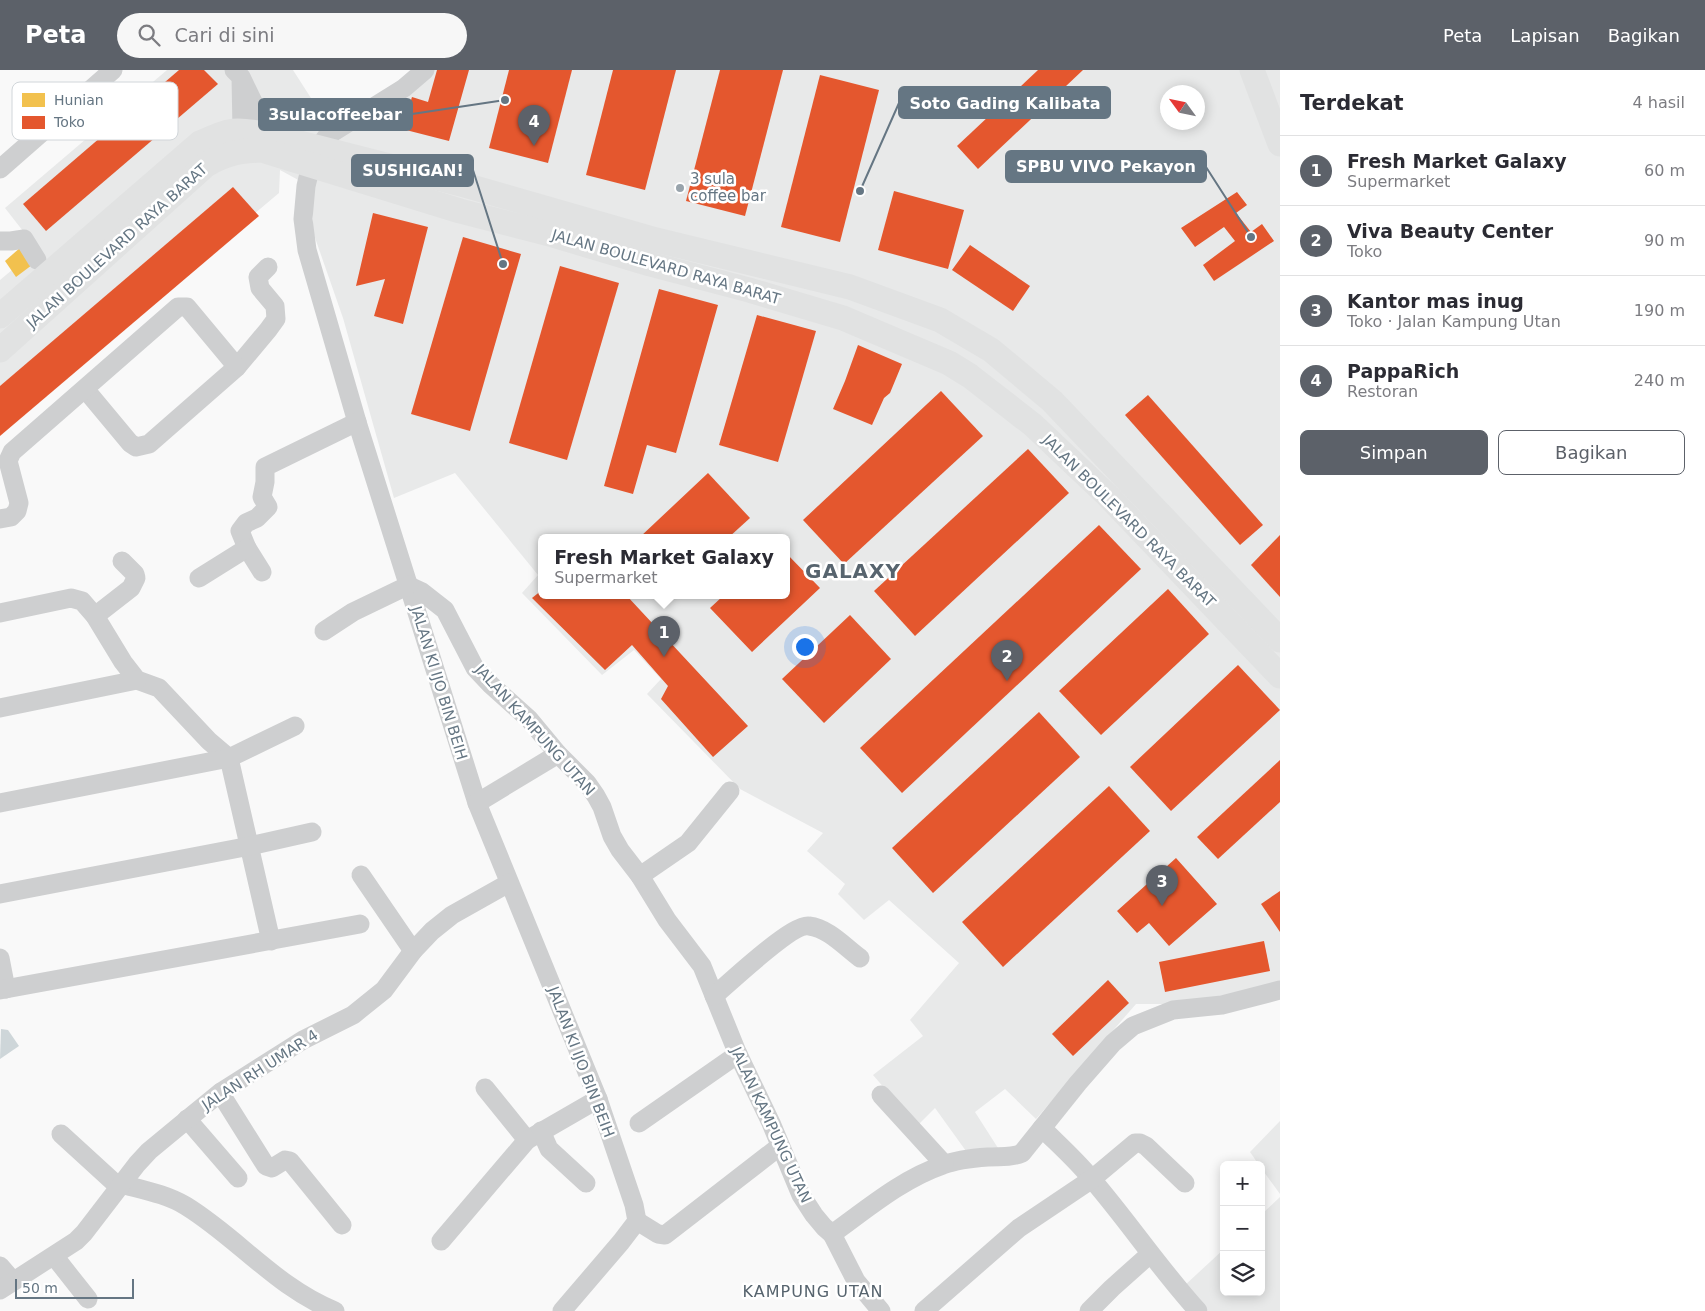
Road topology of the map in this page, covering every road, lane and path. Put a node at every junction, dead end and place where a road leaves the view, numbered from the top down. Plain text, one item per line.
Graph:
1 (113, 70) edge
2 (425, 70) edge
3 (1252, 70) edge
4 (238, 74) edge
5 (99, 82) edge
6 (242, 130) junction
7 (33, 140) edge
8 (1280, 144) edge
9 (277, 146) junction
10 (0, 169) edge
11 (401, 181) junction
12 (4, 239) edge
13 (656, 240) junction
14 (0, 257) edge
15 (85, 259) junction
16 (37, 260) dead end
17 (650, 264) junction
18 (268, 267) dead end
19 (0, 316) edge
20 (0, 350) edge
21 (237, 367) junction
22 (85, 389) junction
23 (357, 422) junction
24 (0, 519) edge
25 (247, 548) junction
26 (122, 561) dead end
27 (262, 572) dead end
28 (199, 578) dead end
29 (409, 585) junction
30 (0, 613) edge
31 (95, 616) junction
32 (324, 631) dead end
33 (1280, 640) edge
34 (1280, 676) edge
35 (137, 680) junction
36 (0, 708) edge
37 (295, 726) dead end
38 (558, 754) junction
39 (229, 758) junction
40 (730, 790) dead end
41 (0, 803) edge
42 (477, 803) junction
43 (312, 832) dead end
44 (250, 846) junction
45 (361, 875) dead end
46 (640, 876) junction
47 (509, 883) junction
48 (0, 894) edge
49 (360, 924) dead end
50 (271, 941) junction
51 (413, 950) junction
52 (0, 958) edge
53 (860, 958) dead end
54 (3, 989) edge
55 (1280, 990) edge
56 (714, 996) junction
57 (738, 1054) junction
58 (485, 1088) dead end
59 (221, 1092) junction
60 (881, 1094) dead end
61 (598, 1099) junction
62 (187, 1119) junction
63 (639, 1123) dead end
64 (1042, 1128) junction
65 (61, 1134) dead end
66 (534, 1136) junction
67 (780, 1146) junction
68 (944, 1164) junction
69 (238, 1178) dead end
70 (1092, 1179) junction
71 (586, 1183) dead end
72 (1185, 1183) dead end
73 (120, 1185) junction
74 (636, 1221) junction
75 (342, 1225) dead end
76 (832, 1234) junction
77 (441, 1241) dead end
78 (1150, 1254) junction
79 (54, 1256) junction
80 (0, 1266) edge
81 (6, 1286) edge
82 (88, 1299) dead end
83 (335, 1311) edge
84 (562, 1311) edge
85 (881, 1311) edge
86 (924, 1311) edge
87 (1089, 1311) edge
88 (1198, 1311) edge

1 - 5 street
2 - 23 street, JALAN KI IJO BIN BEIH
3 - 8 main road
4 - 6 street
4 - 9 street
6 - 9 main road, JALAN BOULEVARD RAYA BARAT
6 - 15 main road, JALAN BOULEVARD RAYA BARAT
7 - 10 street
9 - 11 main road, JALAN BOULEVARD RAYA BARAT
9 - 15 main road, JALAN BOULEVARD RAYA BARAT
11 - 13 main road, JALAN BOULEVARD RAYA BARAT
11 - 17 main road, JALAN BOULEVARD RAYA BARAT
12 - 14 street
12 - 16 street
13 - 17 main road
13 - 33 main road, JALAN BOULEVARD RAYA BARAT
15 - 19 main road, JALAN BOULEVARD RAYA BARAT
15 - 20 main road, JALAN BOULEVARD RAYA BARAT
17 - 34 main road, JALAN BOULEVARD RAYA BARAT
18 - 21 street
21 - 22 street
21 - 22 street
22 - 24 street
23 - 25 street
23 - 29 street, JALAN KI IJO BIN BEIH
25 - 27 street
25 - 28 street
26 - 31 street
29 - 32 street
29 - 38 street, JALAN KAMPUNG UTAN
29 - 42 street, JALAN KI IJO BIN BEIH
30 - 31 street
31 - 35 street
35 - 36 street
35 - 39 street
37 - 39 street
38 - 42 street
38 - 46 street, JALAN KAMPUNG UTAN
39 - 41 street
39 - 44 street
40 - 46 street
42 - 47 street, JALAN KI IJO BIN BEIH
43 - 44 street
44 - 48 street
44 - 50 street
45 - 51 street
46 - 56 street, JALAN KAMPUNG UTAN
47 - 51 street, JALAN RH UMAR 4
47 - 61 street, JALAN KI IJO BIN BEIH
49 - 50 street
50 - 54 street
51 - 59 street, JALAN RH UMAR 4
52 - 54 street
53 - 56 street
55 - 64 street
56 - 57 street, JALAN KAMPUNG UTAN
57 - 63 street
57 - 67 street, JALAN KAMPUNG UTAN
58 - 66 street
59 - 62 street, JALAN RH UMAR 4
59 - 75 street
60 - 68 street
61 - 66 street
61 - 74 street, JALAN KI IJO BIN BEIH
62 - 69 street
62 - 73 street, JALAN RH UMAR 4
64 - 68 street
64 - 70 street
65 - 73 street
66 - 71 street
66 - 77 street
67 - 74 street
67 - 76 street, JALAN KAMPUNG UTAN
68 - 76 street
70 - 72 street
70 - 78 street
70 - 86 street
73 - 79 street, JALAN RH UMAR 4
73 - 83 street
74 - 84 street
76 - 85 street, JALAN KAMPUNG UTAN
78 - 87 street
78 - 88 street
79 - 81 street, JALAN RH UMAR 4
79 - 82 street
80 - 81 street

